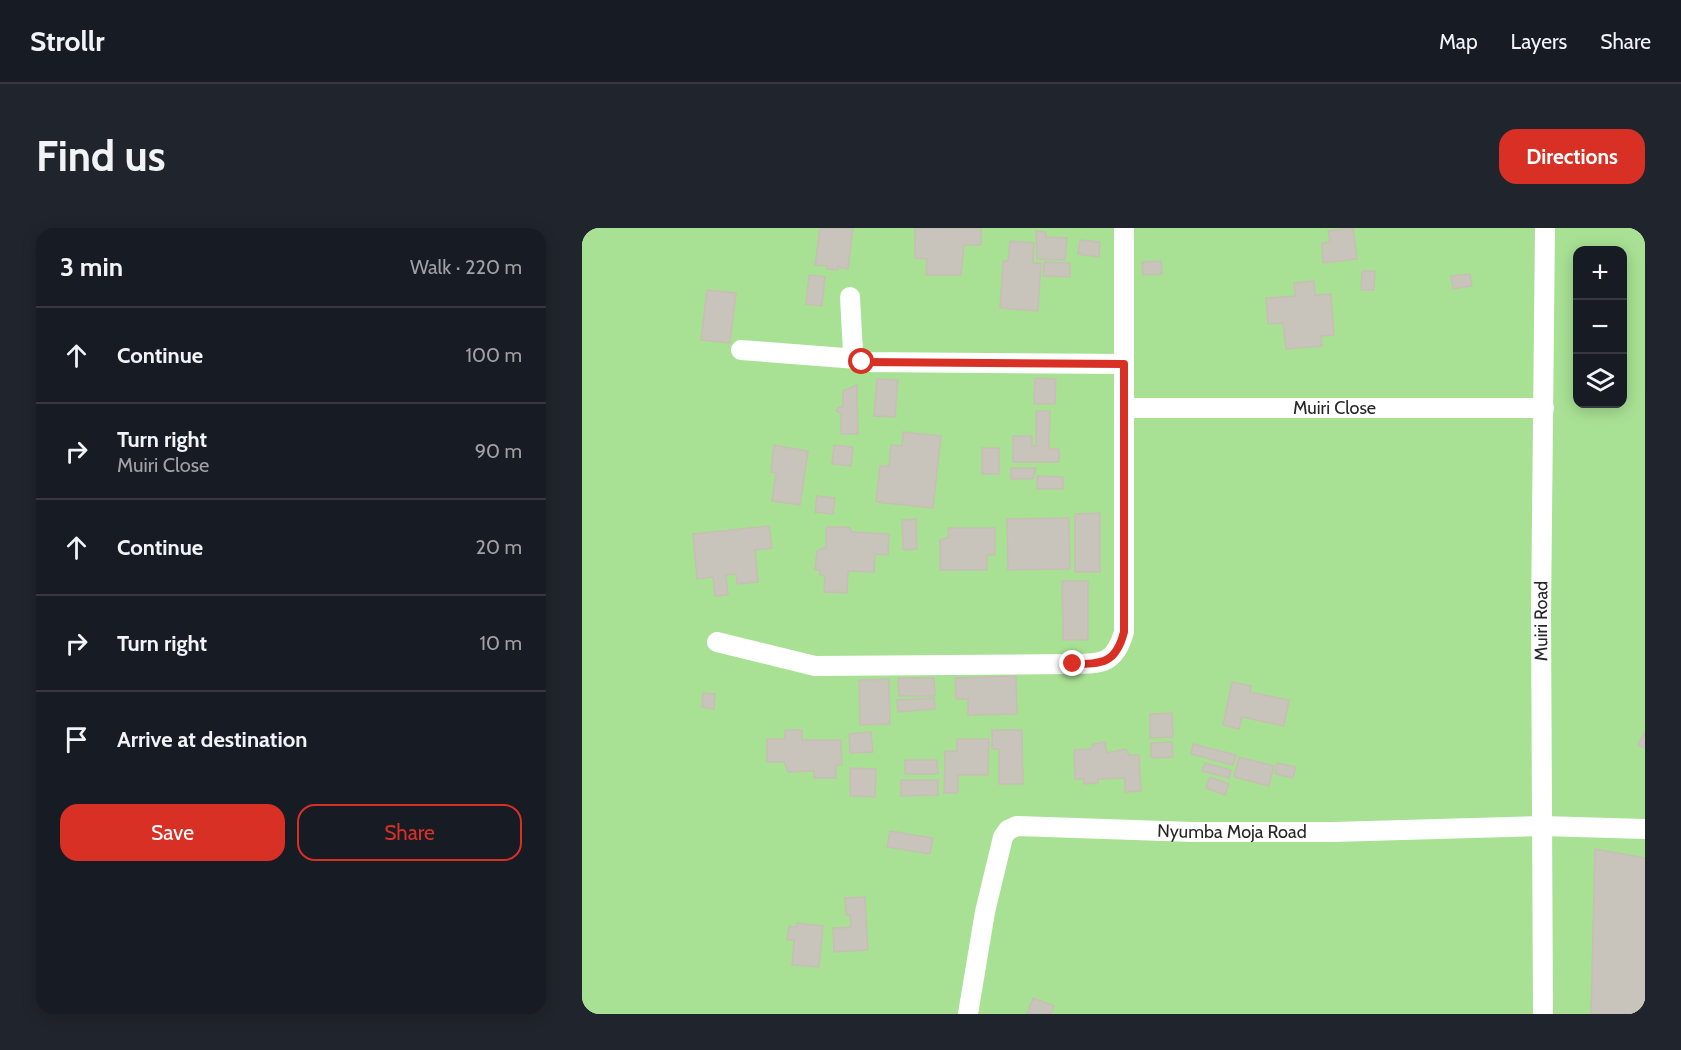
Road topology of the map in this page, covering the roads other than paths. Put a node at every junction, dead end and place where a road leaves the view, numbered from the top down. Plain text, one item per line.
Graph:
1 (1124, 228) edge
2 (1545, 228) edge
3 (850, 297) dead end
4 (741, 350) dead end
5 (857, 359) junction
6 (1124, 364) junction
7 (1124, 408) junction
8 (1544, 408) junction
9 (717, 642) dead end
10 (1542, 826) junction
11 (1645, 829) edge
12 (968, 1014) edge
13 (1543, 1014) edge

1 - 6 street
2 - 8 street, Muiri Road
3 - 5 street
4 - 5 street
5 - 6 street
6 - 7 street
7 - 8 street, Muiri Close
7 - 9 street
8 - 10 street, Muiri Road
10 - 11 street, Nyumba Moja Road
10 - 12 street, Nyumba Moja Road
10 - 13 street, Muiri Road

